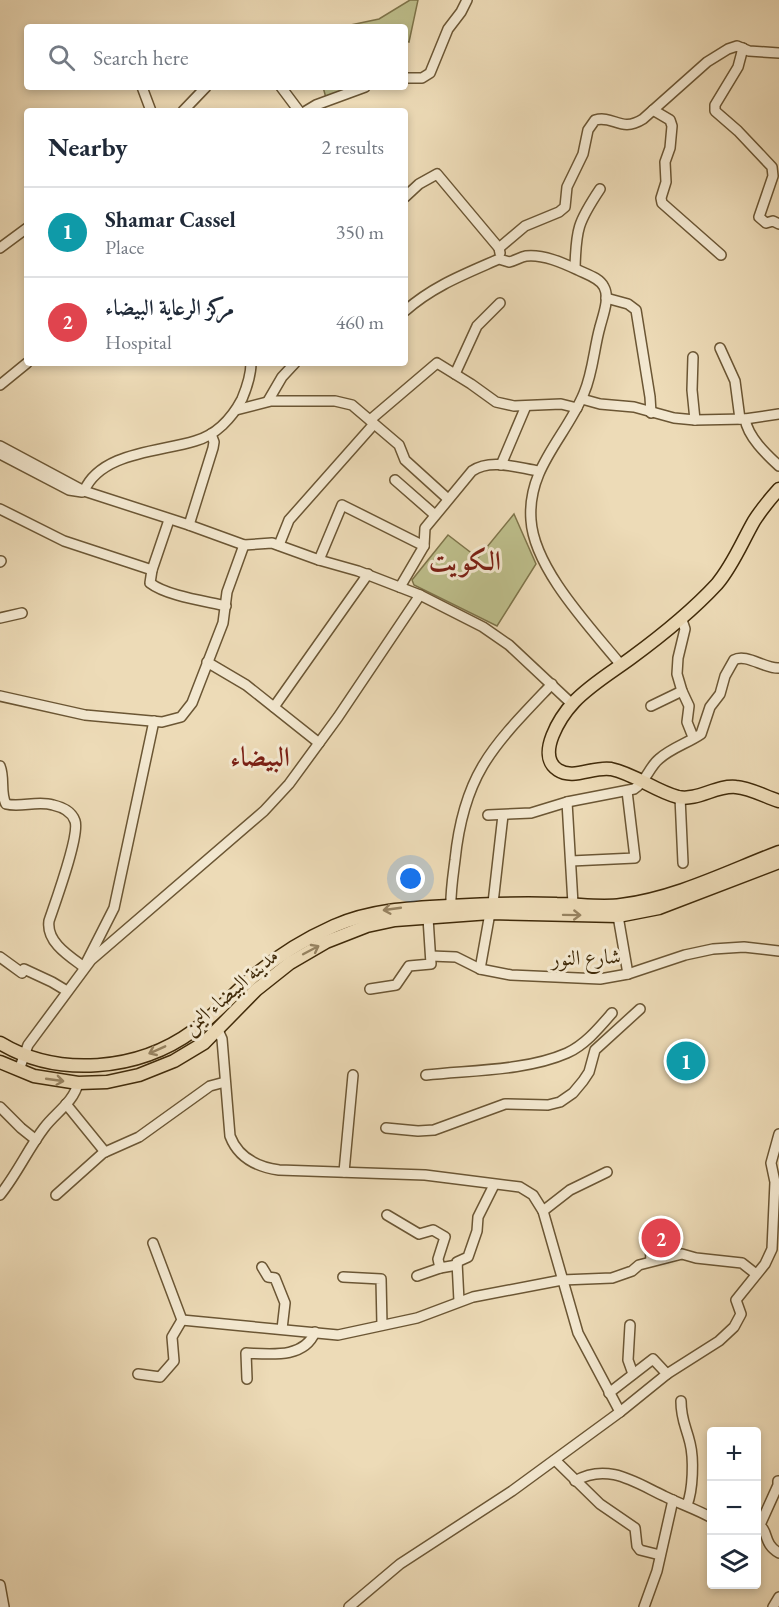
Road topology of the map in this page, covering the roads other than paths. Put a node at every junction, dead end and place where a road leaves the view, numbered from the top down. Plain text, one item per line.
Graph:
1 (467, 0) edge
2 (743, 48) junction
3 (779, 53) edge
4 (408, 78) edge
5 (143, 90) edge
6 (203, 90) edge
7 (284, 90) edge
8 (356, 90) edge
9 (150, 108) edge
10 (186, 108) edge
11 (297, 108) edge
12 (311, 108) edge
13 (653, 111) junction
14 (600, 189) dead end
15 (408, 194) edge
16 (779, 224) edge
17 (24, 230) edge
18 (0, 248) edge
19 (499, 248) junction
20 (721, 255) dead end
21 (500, 259) junction
22 (575, 268) junction
23 (606, 298) junction
24 (500, 303) dead end
25 (408, 308) edge
26 (720, 348) dead end
27 (693, 357) dead end
28 (24, 365) edge
29 (251, 366) edge
30 (292, 366) edge
31 (455, 374) junction
32 (0, 385) edge
33 (268, 402) junction
34 (579, 403) junction
35 (526, 406) junction
36 (236, 410) junction
37 (651, 413) junction
38 (779, 414) edge
39 (743, 419) junction
40 (695, 420) junction
41 (372, 422) junction
42 (211, 434) junction
43 (0, 446) edge
44 (0, 454) edge
45 (501, 465) junction
46 (779, 466) edge
47 (539, 471) junction
48 (395, 480) dead end
49 (779, 489) edge
50 (84, 491) junction
51 (448, 499) junction
52 (0, 509) edge
53 (435, 515) junction
54 (169, 520) junction
55 (189, 525) junction
56 (244, 545) junction
57 (279, 545) junction
58 (424, 546) junction
59 (319, 560) junction
60 (152, 570) junction
61 (368, 574) junction
62 (400, 587) junction
63 (420, 595) junction
64 (226, 606) junction
65 (22, 613) dead end
66 (681, 617) junction
67 (0, 618) edge
68 (207, 662) junction
69 (621, 665) junction
70 (779, 668) edge
71 (552, 684) junction
72 (682, 691) junction
73 (0, 696) edge
74 (572, 704) junction
75 (651, 705) dead end
76 (274, 707) junction
77 (154, 721) junction
78 (693, 737) junction
79 (319, 743) junction
80 (0, 766) edge
81 (643, 782) junction
82 (627, 790) junction
83 (680, 797) junction
84 (779, 801) edge
85 (567, 802) junction
86 (488, 815) dead end
87 (503, 815) junction
88 (779, 852) edge
89 (571, 861) junction
90 (683, 862) dead end
91 (779, 862) edge
92 (573, 904) junction
93 (492, 908) junction
94 (451, 911) junction
95 (618, 916) junction
96 (428, 918) junction
97 (779, 951) edge
98 (431, 956) junction
99 (0, 957) edge
100 (84, 967) junction
101 (480, 969) junction
102 (628, 974) junction
103 (370, 989) dead end
104 (67, 991) junction
105 (640, 1009) dead end
106 (612, 1013) dead end
107 (208, 1019) junction
108 (218, 1030) junction
109 (4, 1045) edge
110 (24, 1055) junction
111 (0, 1061) edge
112 (19, 1070) junction
113 (353, 1075) dead end
114 (426, 1075) dead end
115 (225, 1082) junction
116 (78, 1083) junction
117 (66, 1104) junction
118 (0, 1107) edge
119 (386, 1128) dead end
120 (779, 1134) edge
121 (36, 1140) junction
122 (105, 1152) junction
123 (344, 1172) junction
124 (607, 1172) dead end
125 (494, 1185) junction
126 (0, 1195) edge
127 (56, 1195) dead end
128 (543, 1210) junction
129 (387, 1215) dead end
130 (776, 1232) edge
131 (153, 1243) dead end
132 (650, 1245) dead end
133 (775, 1255) edge
134 (651, 1261) junction
135 (457, 1265) junction
136 (262, 1267) dead end
137 (440, 1268) junction
138 (756, 1274) junction
139 (417, 1275) dead end
140 (343, 1277) dead end
141 (562, 1280) junction
142 (459, 1301) junction
143 (182, 1320) junction
144 (382, 1325) junction
145 (630, 1325) dead end
146 (282, 1329) junction
147 (315, 1332) junction
148 (138, 1374) dead end
149 (633, 1374) junction
150 (667, 1374) junction
151 (247, 1379) dead end
152 (609, 1393) junction
153 (681, 1401) dead end
154 (620, 1412) junction
155 (555, 1460) junction
156 (575, 1481) junction
157 (778, 1481) edge
158 (673, 1500) junction
159 (687, 1505) junction
160 (707, 1516) edge
161 (761, 1518) edge
162 (761, 1527) edge
163 (779, 1553) edge
164 (660, 1555) junction
165 (0, 1585) edge
166 (779, 1597) edge
167 (4, 1607) edge
168 (350, 1607) edge
169 (644, 1607) edge
170 (773, 1607) edge

1 - 4 street
2 - 3 street
2 - 13 street
2 - 16 street
5 - 9 street
6 - 10 street
7 - 11 street
8 - 12 street
13 - 19 street
13 - 20 street
14 - 22 street
15 - 19 street
17 - 18 street
19 - 21 street
21 - 22 street
21 - 25 street
22 - 23 street
23 - 34 street
23 - 37 street
24 - 31 street
26 - 39 street
27 - 40 street
28 - 32 street
29 - 36 street
30 - 33 street
31 - 35 street
31 - 41 street
33 - 36 street
33 - 41 street
34 - 35 street
34 - 37 street
34 - 47 street
35 - 45 street
36 - 42 street
37 - 40 street
38 - 39 street
39 - 40 street
39 - 46 street
41 - 51 street
41 - 57 street
42 - 50 street
42 - 55 street
43 - 50 street
44 - 50 street
45 - 47 street
45 - 51 street
47 - 69 street
48 - 53 street
49 - 66 main road
50 - 54 street
51 - 53 street
52 - 60 street
53 - 58 street
54 - 55 street
54 - 60 street
55 - 56 street
56 - 57 street
56 - 64 street
57 - 59 street
58 - 59 street
58 - 62 street
59 - 61 street
60 - 64 street
61 - 62 street
61 - 76 street
62 - 63 street
63 - 71 street
63 - 79 street
64 - 68 street
65 - 67 street
66 - 69 main road
66 - 72 street
68 - 76 street
68 - 77 street
69 - 74 main road
70 - 78 street
71 - 74 street
71 - 94 street
72 - 75 street
72 - 78 street
73 - 77 street
74 - 81 main road
76 - 79 street
77 - 100 street
78 - 81 street
79 - 100 street
80 - 100 street
81 - 82 street
81 - 83 main road
82 - 85 street
82 - 89 street
83 - 84 main road
83 - 90 street
85 - 87 street
85 - 89 street
86 - 87 street
87 - 93 street
88 - 92 main road
89 - 92 street
91 - 95 main road
92 - 93 main road
93 - 94 main road
93 -> 95 main road
93 - 101 street
94 - 96 main road, مدينة البيضاء اليمن
94 -> 107 main road, مدينة البيضاء اليمن
95 - 102 street
96 - 98 street
108 -> 96 main road, مدينة البيضاء اليمن
97 - 102 street, شارع النور
98 - 101 street, شارع النور
98 - 103 street
99 - 104 street
100 - 104 street
101 - 102 street, شارع النور
104 - 110 street
105 - 119 street
106 - 114 street
107 - 108 main road
107 -> 110 main road, مدينة البيضاء اليمن
108 - 115 street
108 - 116 main road, مدينة البيضاء اليمن
109 - 110 main road, مدينة البيضاء اليمن
109 - 111 street
110 - 112 street
111 - 112 main road, مدينة البيضاء اليمن
112 -> 116 main road, مدينة البيضاء اليمن
113 - 123 street
115 - 122 street
115 - 123 street
116 - 117 street
117 - 121 street
117 - 122 street
118 - 121 street
120 - 130 street
121 - 126 street
122 - 127 street
123 - 125 street
124 - 128 street
125 - 128 street
125 - 135 street
128 - 141 street
129 - 137 street
130 - 133 street
131 - 143 street
132 - 134 street
133 - 138 street
134 - 138 street
134 - 141 street
135 - 137 street
135 - 142 street
136 - 146 street
137 - 139 street
138 - 150 street
140 - 144 street
141 - 142 street
141 - 152 street
142 - 144 street
143 - 146 street
143 - 148 street
144 - 147 street
145 - 149 street
146 - 147 street
147 - 151 street
149 - 150 street
149 - 152 street
150 - 154 street
152 - 154 street
153 - 159 street
154 - 155 street
155 - 156 street
155 - 168 street
156 - 158 street
156 - 164 street
157 - 161 street
158 - 159 street
158 - 164 street
159 - 160 street
162 - 163 street
164 - 169 street
165 - 167 street
166 - 170 street

